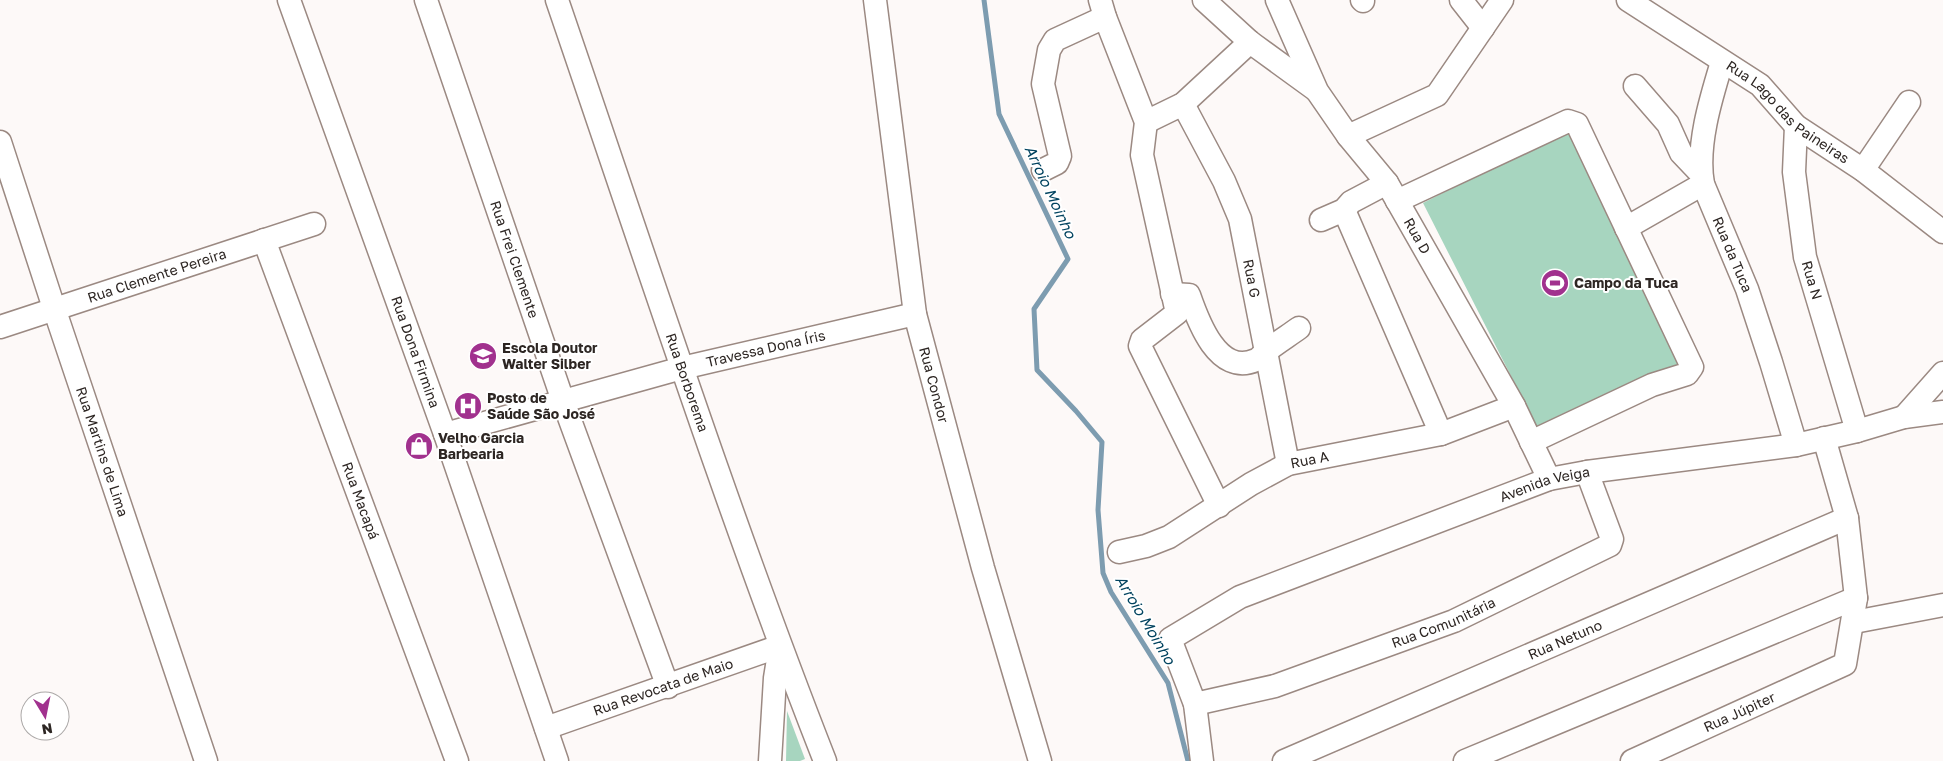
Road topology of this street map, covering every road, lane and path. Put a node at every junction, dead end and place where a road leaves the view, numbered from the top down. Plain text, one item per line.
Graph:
1 (288, 0) edge
2 (426, 0) edge
3 (557, 0) edge
4 (875, 0) edge
5 (1204, 0) edge
6 (1277, 0) edge
7 (1461, 0) edge
8 (1502, 0) edge
9 (1628, 0) edge
10 (1102, 9) edge
11 (1483, 28) junction
12 (1250, 42) junction
13 (1722, 62) junction
14 (1635, 86) dead end
15 (1317, 91) junction
16 (1909, 102) dead end
17 (1183, 104) junction
18 (1146, 122) junction
19 (1796, 126) junction
20 (1348, 136) junction
21 (0, 142) edge
22 (1043, 170) dead end
23 (1863, 170) junction
24 (1702, 179) junction
25 (1392, 192) junction
26 (1344, 210) junction
27 (1321, 220) dead end
28 (314, 224) dead end
29 (1626, 228) junction
30 (1943, 232) edge
31 (264, 240) junction
32 (1172, 294) junction
33 (54, 308) junction
34 (915, 314) junction
35 (0, 327) edge
36 (1299, 328) dead end
37 (1264, 352) junction
38 (682, 368) junction
39 (1943, 372) edge
40 (564, 402) junction
41 (1514, 406) junction
42 (1943, 412) edge
43 (1904, 418) junction
44 (1857, 431) junction
45 (445, 434) junction
46 (1441, 434) junction
47 (1824, 438) junction
48 (1531, 442) junction
49 (1796, 445) junction
50 (1288, 464) junction
51 (1587, 472) junction
52 (1549, 479) junction
53 (1219, 506) junction
54 (1847, 518) junction
55 (1120, 552) dead end
56 (1856, 598) junction
57 (1943, 605) edge
58 (1854, 622) junction
59 (780, 646) junction
60 (668, 686) junction
61 (1195, 704) junction
62 (546, 728) junction
63 (206, 761) edge
64 (457, 761) edge
65 (557, 761) edge
66 (770, 761) edge
67 (825, 761) edge
68 (1040, 761) edge
69 (1202, 761) edge
70 (1284, 761) edge
71 (1465, 761) edge
72 (1632, 761) edge

1 - 45 street, Rua Dona Firmina
2 - 40 street, Rua Frei Clemente
3 - 38 street, Rua Borborema
4 - 34 street, Rua Condor
5 - 12 street
6 - 15 street, Rua D
7 - 11 street
8 - 11 street
9 - 13 street, Rua Lago das Paineiras
10 - 18 street
10 - 22 street
11 - 20 street
12 - 15 street
12 - 17 street
13 - 19 street, Rua Lago das Paineiras
13 - 24 street, Rua da Tuca
14 - 24 street
15 - 20 street, Rua D
16 - 23 street
17 - 18 street
17 - 37 street, Rua G
18 - 32 street
19 - 23 street, Rua Lago das Paineiras
19 - 44 street, Rua N
20 - 25 street, Rua D
21 - 33 street, Rua Martins de Lima
23 - 30 street, Rua Lago das Paineiras
24 - 29 street
24 - 49 street, Rua da Tuca
25 - 26 street
25 - 29 street
25 - 41 street, Rua D
26 - 27 street
26 - 46 street
28 - 31 street, Rua Clemente Pereira
29 - 48 street
31 - 33 street, Rua Clemente Pereira
31 - 64 street, Rua Macapá
32 - 37 street
32 - 53 street
33 - 35 street, Rua Clemente Pereira
33 - 63 street, Rua Martins de Lima
34 - 38 street, Travessa Dona Íris
34 - 68 street, Rua Condor
36 - 37 street
37 - 50 street, Rua G
38 - 40 street, Travessa Dona Íris
38 - 59 street, Rua Borborema
39 - 43 street
40 - 45 street, Travessa Dona Íris
40 - 60 street, Rua Frei Clemente
41 - 46 street, Rua A
41 - 48 street, Rua D
42 - 43 street, Avenida Veiga
43 - 44 street, Avenida Veiga
44 - 47 street, Avenida Veiga
45 - 62 street, Rua Dona Firmina
46 - 50 street, Rua A
47 - 49 street, Avenida Veiga
47 - 54 street
48 - 52 street, Rua D
49 - 51 street, Avenida Veiga
50 - 53 street, Rua A
51 - 52 street, Avenida Veiga
51 - 61 street, Rua Comunitária
52 - 61 street, Avenida Veiga
53 - 55 street, Rua A
54 - 56 street
54 - 70 street, Rua Netuno
56 - 58 street
56 - 71 street
57 - 58 street
58 - 72 street, Rua Júpiter
59 - 60 street, Rua Revocata de Maio
59 - 66 street
59 - 67 street, Rua Borborema
60 - 62 street, Rua Revocata de Maio
61 - 69 street
62 - 65 street, Rua Dona Firmina

